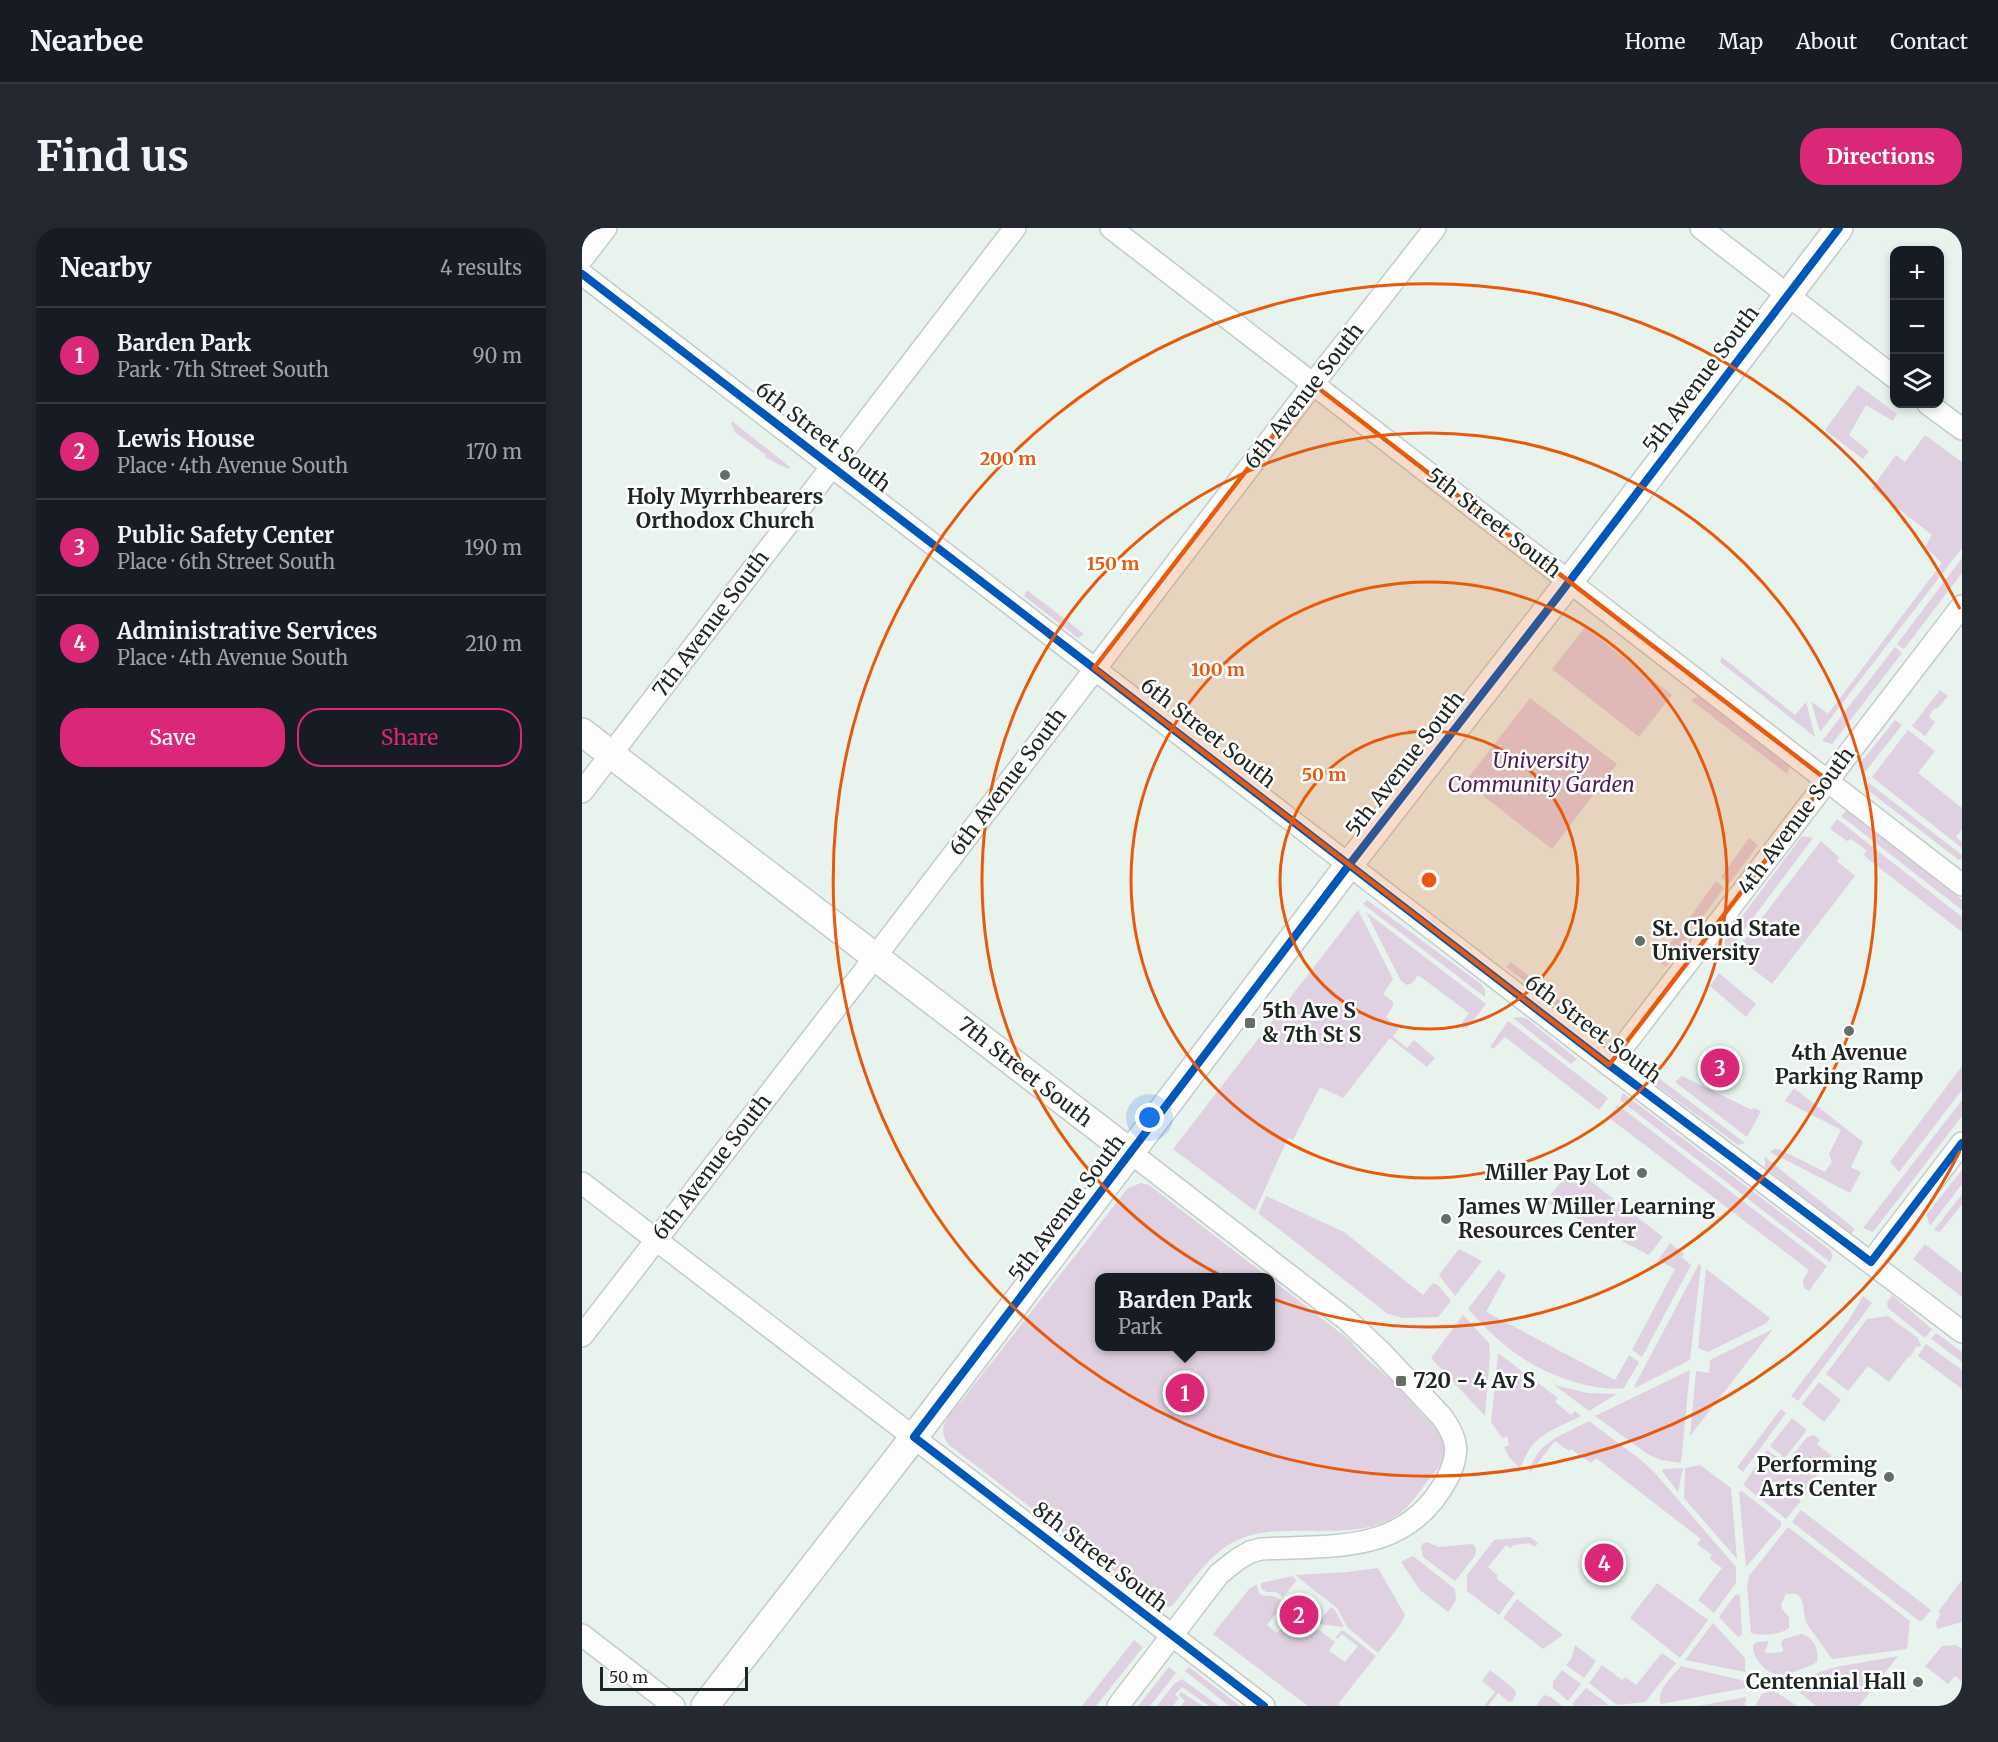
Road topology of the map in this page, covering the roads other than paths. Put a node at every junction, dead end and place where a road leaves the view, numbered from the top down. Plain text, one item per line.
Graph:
1 (606, 228) edge
2 (1015, 228) edge
3 (1111, 228) edge
4 (1435, 228) edge
5 (1701, 228) edge
6 (1839, 228) edge
7 (582, 259) edge
8 (582, 274) edge
9 (1787, 295) junction
10 (1890, 374) edge
11 (1313, 384) junction
12 (1933, 408) edge
13 (1962, 429) edge
14 (832, 466) junction
15 (1569, 582) junction
16 (1962, 606) edge
17 (1094, 668) junction
18 (582, 732) edge
19 (611, 754) junction
20 (1827, 780) junction
21 (582, 792) edge
22 (1349, 865) junction
23 (1962, 885) edge
24 (875, 957) junction
25 (1609, 1065) junction
26 (1962, 1143) edge
27 (1131, 1153) junction
28 (582, 1183) edge
29 (656, 1239) junction
30 (1871, 1262) junction
31 (1962, 1332) edge
32 (582, 1336) edge
33 (914, 1437) junction
34 (582, 1635) edge
35 (1172, 1635) junction
36 (674, 1706) edge
37 (705, 1706) edge
38 (1118, 1706) edge
39 (1264, 1706) edge

1 - 7 street
2 - 14 street, 7th Avenue South
3 - 11 street, 5th Street South
4 - 11 street, 6th Avenue South
5 - 9 street
6 - 9 street, 5th Avenue South
8 - 14 street, 6th Street South
9 - 10 street
9 - 15 street, 5th Avenue South
11 - 15 street, 5th Street South
11 - 17 street, 6th Avenue South
12 - 13 street
14 - 17 street, 6th Street South
14 - 19 street, 7th Avenue South
15 - 20 street, 5th Street South
15 - 22 street, 5th Avenue South
16 - 20 street, 4th Avenue South
17 - 22 street, 6th Street South
17 - 24 street, 6th Avenue South
18 - 19 street, 7th Street South
19 - 21 street, 7th Avenue South
19 - 24 street, 7th Street South
20 - 23 street, 5th Street South
20 - 25 street, 4th Avenue South
22 - 25 street, 6th Street South
22 - 27 street, 5th Avenue South
24 - 27 street, 7th Street South
24 - 29 street, 6th Avenue South
25 - 30 street, 6th Street South
26 - 30 street
27 - 33 street, 5th Avenue South
27 - 35 street, 7th Street South
28 - 29 street, 8th Street South
29 - 32 street, 6th Avenue South
29 - 33 street, 8th Street South
30 - 31 street, 6th Street South
33 - 35 street, 8th Street South
33 - 37 street, 5th Avenue South
34 - 36 street
35 - 38 street
35 - 39 street, 8th Street South

